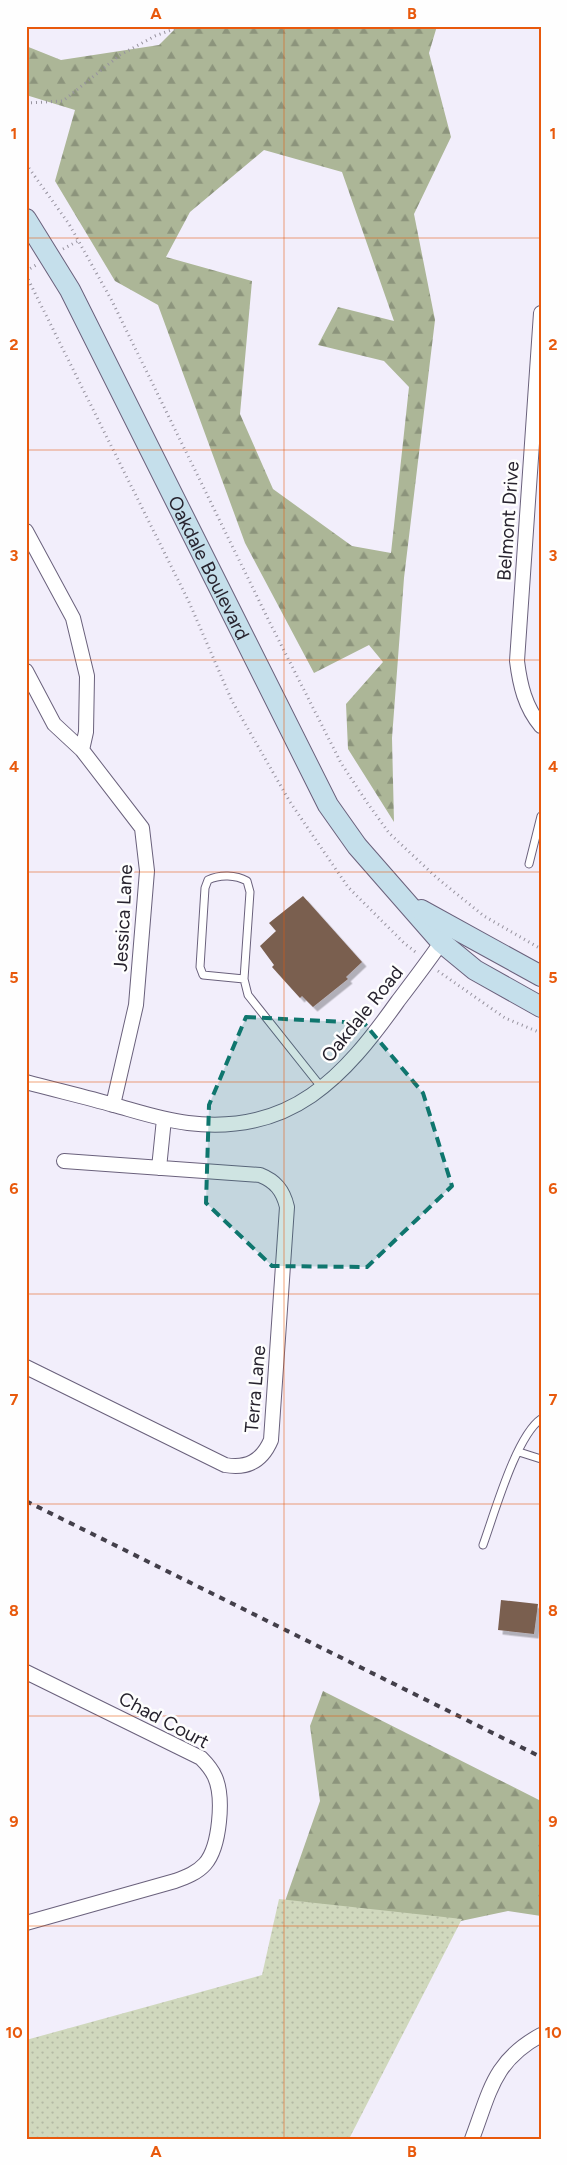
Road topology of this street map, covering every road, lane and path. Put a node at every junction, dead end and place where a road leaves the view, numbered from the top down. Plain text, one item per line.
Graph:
1 (182, 26) edge
2 (26, 103) edge
3 (26, 164) edge
4 (26, 219) edge
5 (541, 313) edge
6 (526, 520) junction
7 (541, 521) edge
8 (26, 531) edge
9 (26, 671) edge
10 (541, 726) edge
11 (82, 750) junction
12 (541, 816) edge
13 (529, 864) dead end
14 (446, 935) junction
15 (541, 949) edge
16 (541, 976) edge
17 (244, 978) junction
18 (541, 1007) edge
19 (26, 1082) edge
20 (322, 1089) junction
21 (113, 1105) junction
22 (164, 1119) junction
23 (64, 1161) dead end
24 (159, 1168) junction
25 (26, 1367) edge
26 (541, 1419) edge
27 (519, 1452) junction
28 (541, 1459) edge
29 (483, 1545) dead end
30 (26, 1672) edge
31 (26, 1923) edge
32 (541, 2035) edge
33 (472, 2139) edge

1 - 2 path
3 - 15 path
4 - 14 main road, Oakdale Boulevard
5 - 6 street, Belmont Drive
6 - 7 street
6 - 10 street, Belmont Drive
8 - 11 street
9 - 11 street, Jessica Lane
11 - 21 street, Jessica Lane
12 - 13 lane
14 - 16 main road, Oakdale Boulevard
14 - 18 main road, Oakdale Boulevard
14 - 20 street, Oakdale Road
17 - 17 lane
17 - 20 lane
19 - 21 street, Oakdale Road
20 - 22 street, Oakdale Road
21 - 22 street, Oakdale Road
22 - 24 street
23 - 24 street, Terra Lane
24 - 25 street, Terra Lane
26 - 27 lane
27 - 28 lane
27 - 29 lane
30 - 31 street, Chad Court
32 - 33 street

